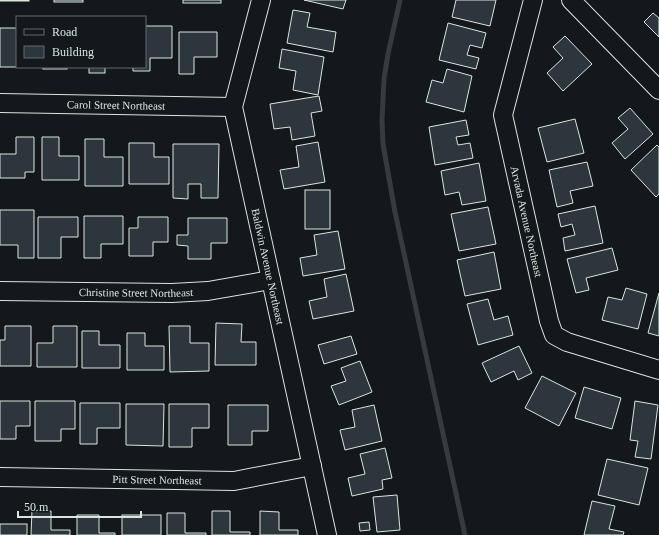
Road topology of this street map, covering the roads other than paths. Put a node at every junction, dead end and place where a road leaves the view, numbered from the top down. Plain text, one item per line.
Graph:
1 (261, 0) edge
2 (533, 0) edge
3 (571, 0) edge
4 (659, 90) edge
5 (0, 103) edge
6 (232, 107) junction
7 (271, 280) junction
8 (0, 291) edge
9 (659, 370) edge
10 (312, 466) junction
11 (0, 477) edge
12 (327, 535) edge

1 - 6 street, Baldwin Avenue Northeast
2 - 9 street, Arvada Avenue Northeast
3 - 4 street
5 - 6 street, Carol Street Northeast
6 - 7 street, Baldwin Avenue Northeast
7 - 8 street, Christine Street Northeast
7 - 10 street, Baldwin Avenue Northeast
10 - 11 street, Pitt Street Northeast
10 - 12 street, Baldwin Avenue Northeast

